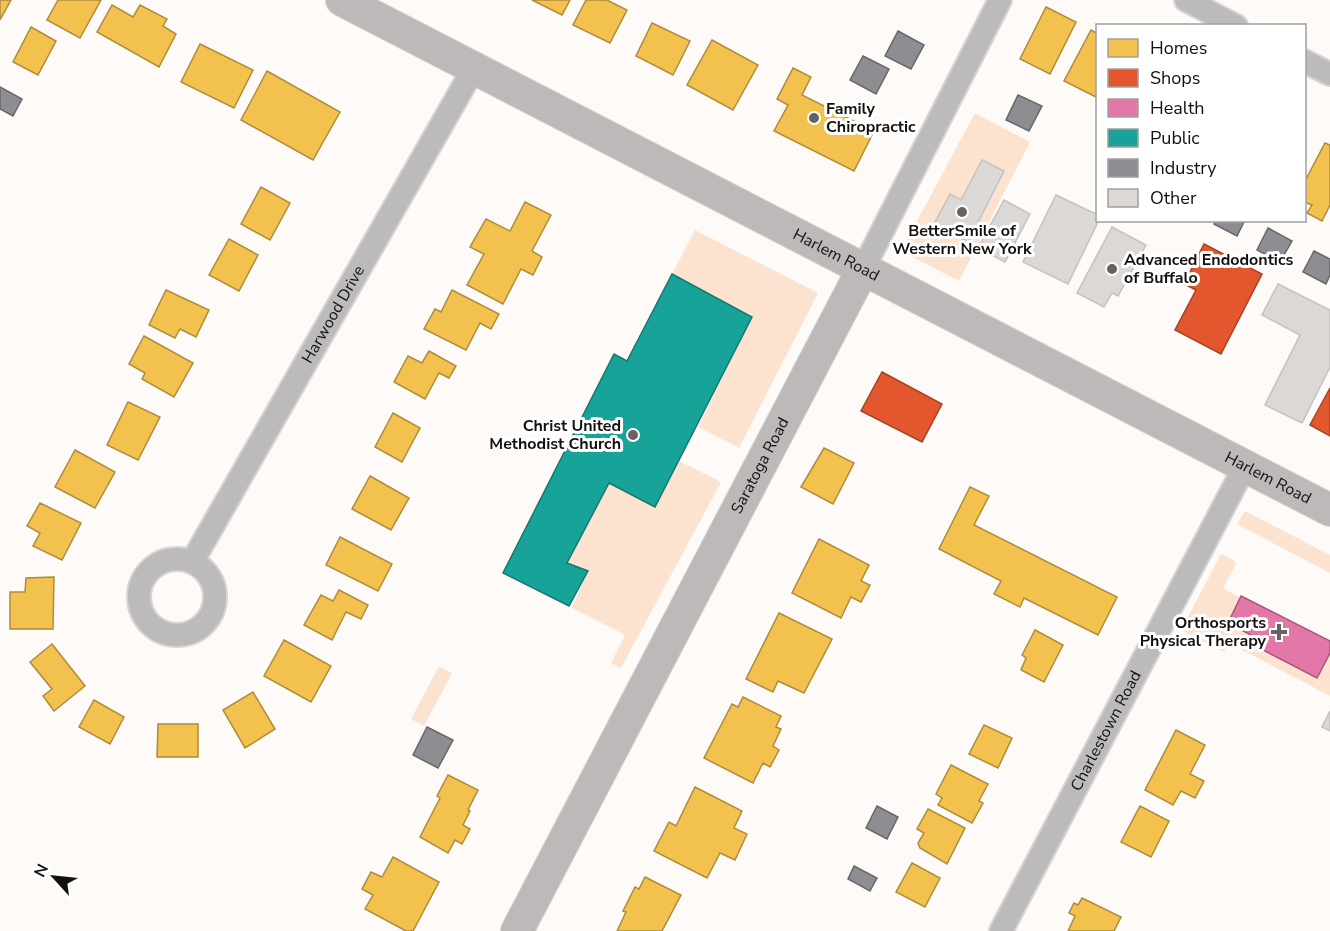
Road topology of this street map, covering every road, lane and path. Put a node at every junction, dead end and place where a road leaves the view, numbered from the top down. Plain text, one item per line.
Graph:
1 (342, 0) edge
2 (1000, 0) edge
3 (1186, 0) edge
4 (1232, 24) edge
5 (1306, 62) edge
6 (474, 68) junction
7 (1330, 74) edge
8 (863, 269) junction
9 (1245, 466) junction
10 (1330, 510) edge
11 (192, 562) dead end
12 (517, 931) edge
13 (1001, 931) edge

1 - 6 main road, Harlem Road
2 - 8 street, Saratoga Road
3 - 4 street
5 - 7 street
6 - 8 main road, Harlem Road
6 - 11 street, Harwood Drive
8 - 9 main road, Harlem Road
8 - 12 main road, Saratoga Road
9 - 10 main road, Harlem Road
9 - 13 street, Charlestown Road

